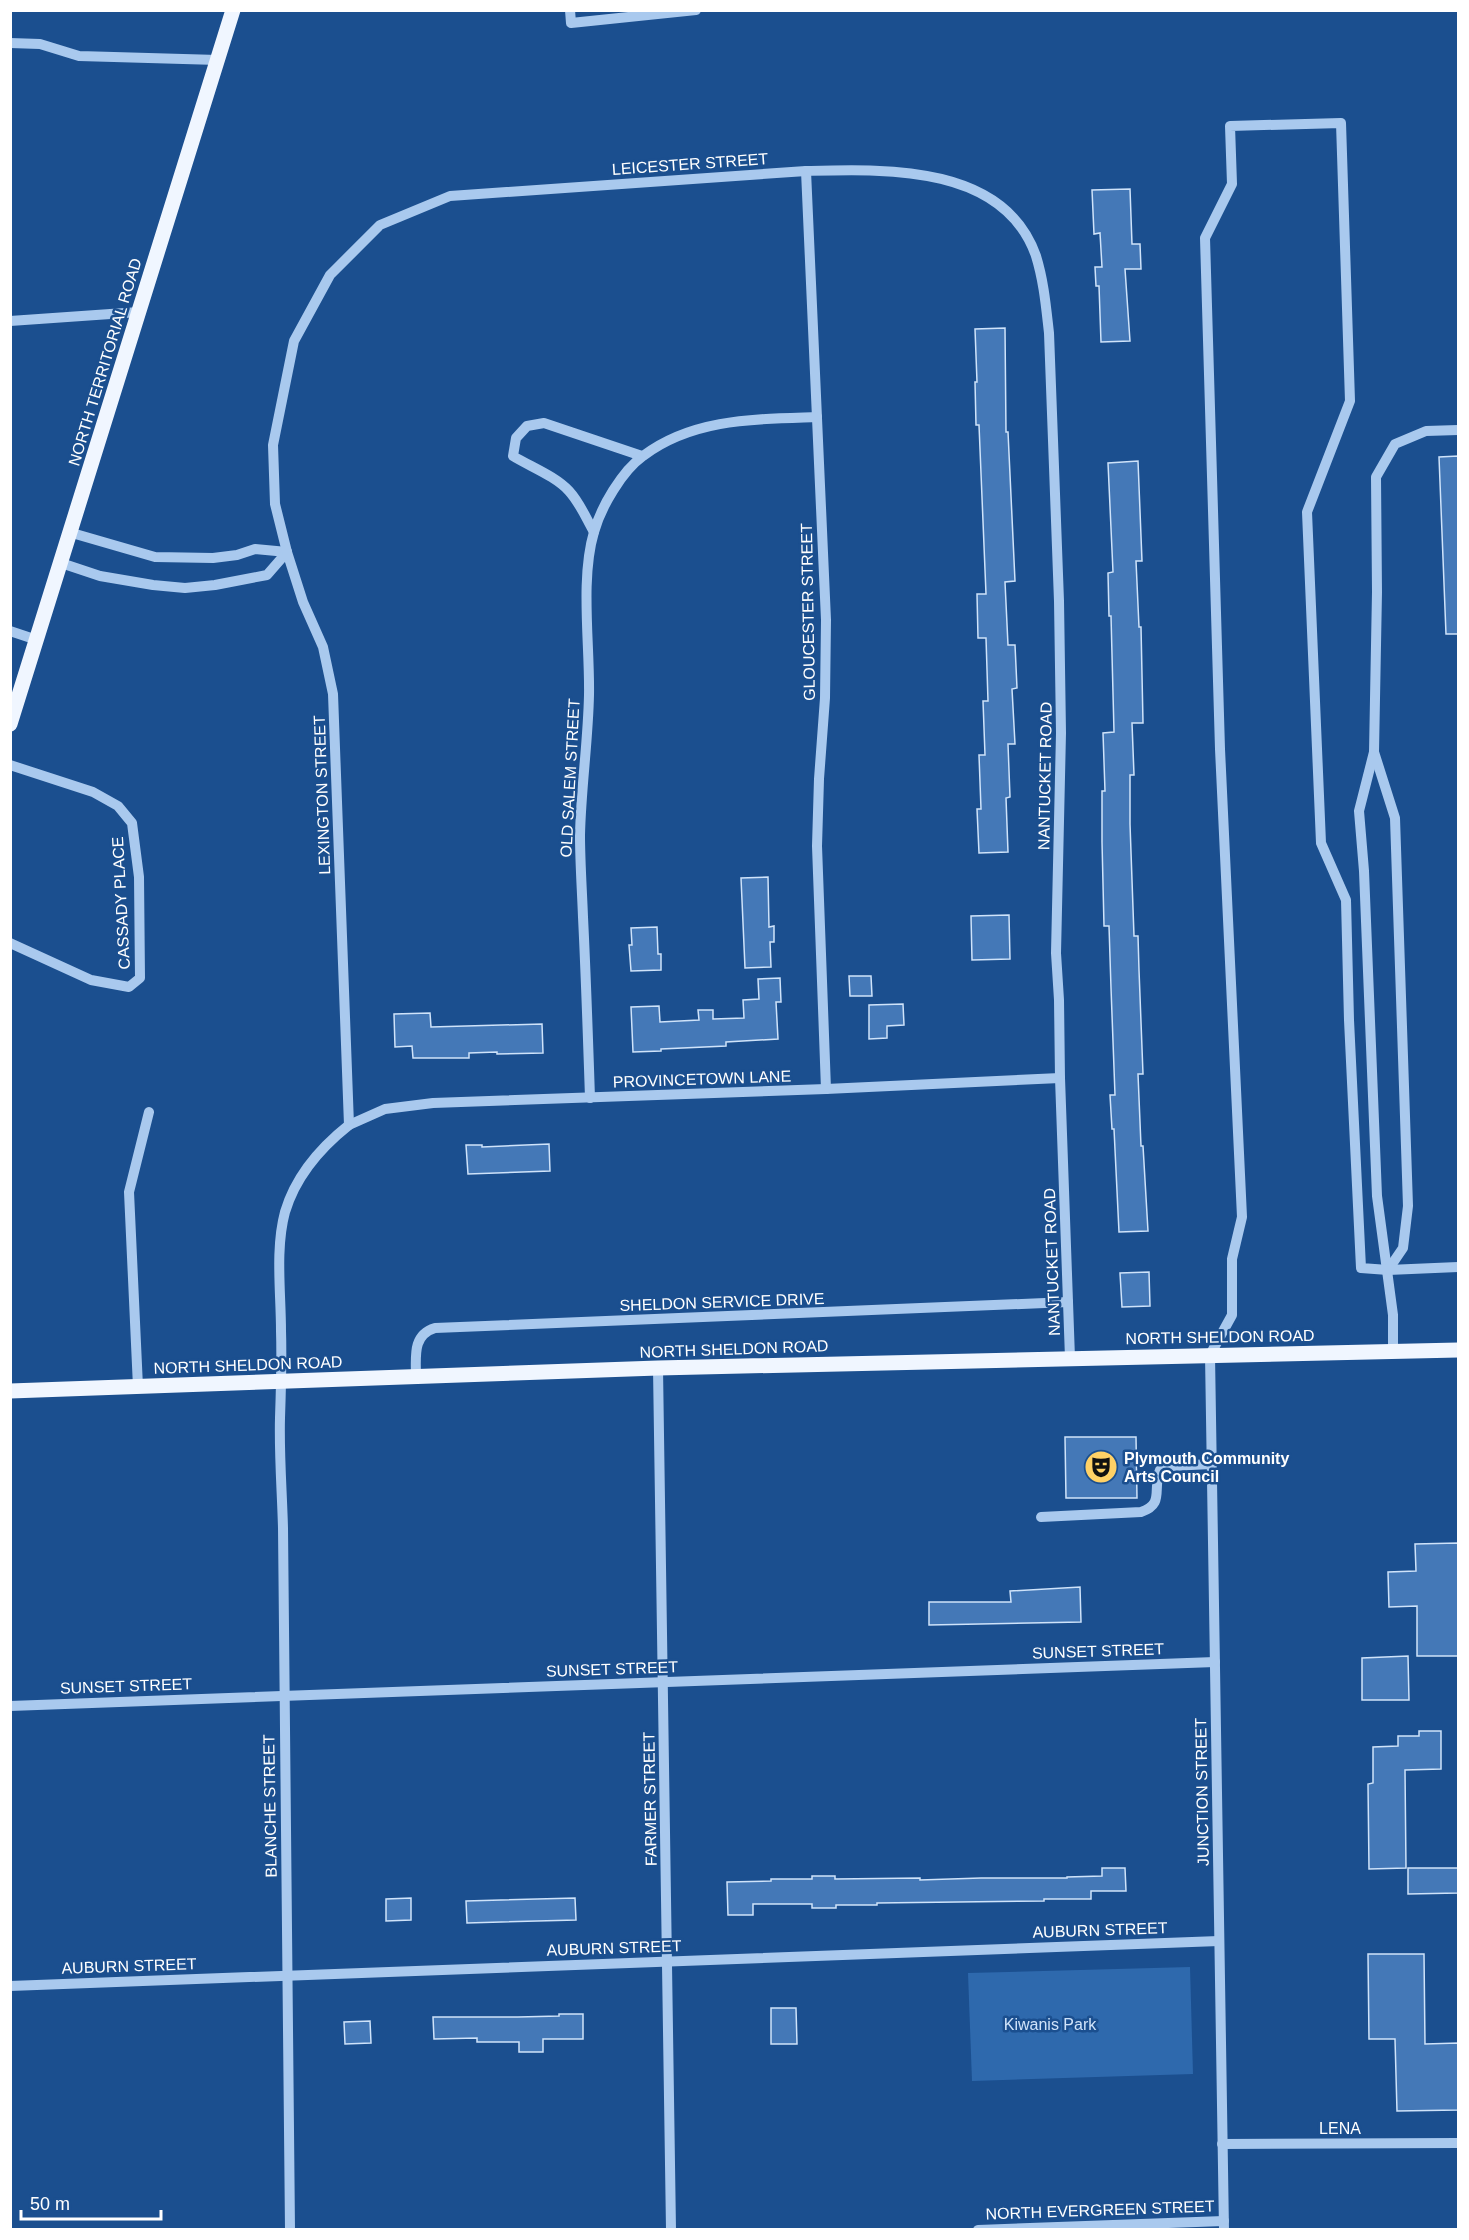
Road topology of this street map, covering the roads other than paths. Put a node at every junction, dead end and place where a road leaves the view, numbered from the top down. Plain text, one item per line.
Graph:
1 (233, 10) edge
2 (570, 10) edge
3 (696, 10) edge
4 (10, 43) edge
5 (218, 60) junction
6 (806, 171) junction
7 (1001, 207) joint
8 (380, 225) joint
9 (139, 312) junction
10 (10, 321) edge
11 (817, 417) junction
12 (1458, 430) edge
13 (642, 456) junction
14 (594, 532) junction
15 (72, 533) junction
16 (287, 552) junction
17 (62, 563) junction
18 (10, 631) edge
19 (37, 640) junction
20 (10, 724) edge
21 (1374, 752) junction
22 (10, 765) edge
23 (10, 942) edge
24 (1060, 1078) junction
25 (826, 1089) junction
26 (590, 1098) junction
27 (149, 1112) dead end
28 (349, 1125) junction
29 (1458, 1267) edge
30 (1388, 1270) junction
31 (1068, 1302) junction
32 (1458, 1350) edge
33 (1394, 1352) junction
34 (1210, 1355) junction
35 (1070, 1358) junction
36 (658, 1368) junction
37 (416, 1377) junction
38 (282, 1382) junction
39 (138, 1388) junction
40 (10, 1391) edge
41 (1211, 1464) junction
42 (1041, 1517) dead end
43 (1215, 1662) junction
44 (663, 1682) junction
45 (284, 1695) junction
46 (10, 1706) edge
47 (1219, 1941) junction
48 (667, 1961) junction
49 (287, 1975) junction
50 (10, 1986) edge
51 (1458, 2143) edge
52 (1222, 2144) junction
53 (1224, 2225) edge
54 (290, 2229) edge
55 (671, 2229) edge
56 (978, 2229) edge

1 - 5 main road, NORTH TERRITORIAL ROAD
2 - 3 street
4 - 5 street
5 - 9 main road, NORTH TERRITORIAL ROAD
6 - 7 street, LEICESTER STREET
6 - 8 street, LEICESTER STREET
6 - 11 street, GLOUCESTER STREET
7 - 24 street, NANTUCKET ROAD
8 - 16 street, LEXINGTON STREET
9 - 10 street
9 - 15 main road, NORTH TERRITORIAL ROAD
11 - 13 street, OLD SALEM STREET
11 - 25 street, GLOUCESTER STREET
12 - 21 street
13 - 14 street, OLD SALEM STREET
13 - 14 street
14 - 26 street, OLD SALEM STREET
15 - 16 street
15 - 17 main road, NORTH TERRITORIAL ROAD
16 - 17 street
16 - 28 street, LEXINGTON STREET
17 - 19 main road, NORTH TERRITORIAL ROAD
18 - 19 street
19 - 20 main road, NORTH TERRITORIAL ROAD
21 - 30 street
21 - 30 street
22 - 23 street, CASSADY PLACE
24 - 25 street, PROVINCETOWN LANE
24 - 31 street, NANTUCKET ROAD
25 - 26 street, PROVINCETOWN LANE
26 - 28 street, PROVINCETOWN LANE
27 - 39 street
28 - 38 street
29 - 30 street
30 - 33 street
30 - 34 street
31 - 35 street, NANTUCKET ROAD
31 - 37 street, SHELDON SERVICE DRIVE
32 - 33 main road, NORTH SHELDON ROAD
33 - 34 main road, NORTH SHELDON ROAD
34 - 35 main road, NORTH SHELDON ROAD
34 - 41 street, JUNCTION STREET
35 - 36 main road, NORTH SHELDON ROAD
36 - 37 main road, NORTH SHELDON ROAD
36 - 44 street, FARMER STREET
37 - 38 main road, NORTH SHELDON ROAD
38 - 39 main road, NORTH SHELDON ROAD
38 - 45 street, BLANCHE STREET
39 - 40 main road, NORTH SHELDON ROAD
41 - 42 street
41 - 43 street, JUNCTION STREET
43 - 44 street, SUNSET STREET
43 - 47 street, JUNCTION STREET
44 - 45 street, SUNSET STREET
44 - 48 street, FARMER STREET
45 - 46 street, SUNSET STREET
45 - 49 street, BLANCHE STREET
47 - 48 street, AUBURN STREET
47 - 52 street, JUNCTION STREET
48 - 49 street, AUBURN STREET
48 - 55 street, FARMER STREET
49 - 50 street, AUBURN STREET
49 - 54 street, BLANCHE STREET
51 - 52 street, LENA
52 - 53 street, JUNCTION STREET
53 - 56 street, NORTH EVERGREEN STREET

